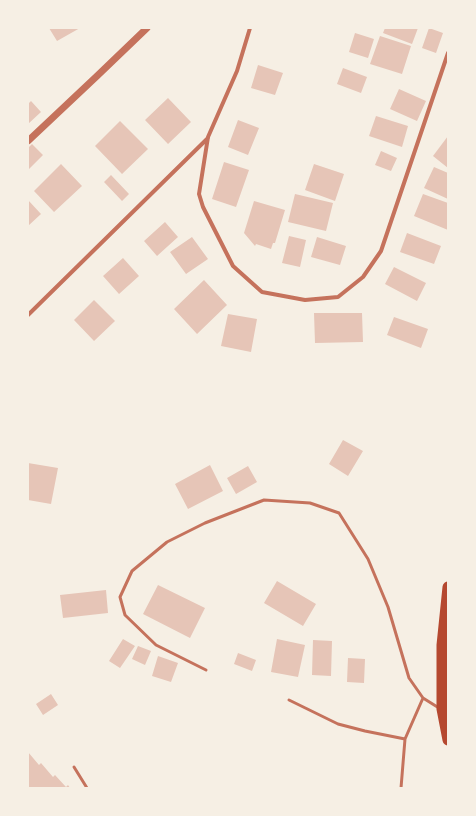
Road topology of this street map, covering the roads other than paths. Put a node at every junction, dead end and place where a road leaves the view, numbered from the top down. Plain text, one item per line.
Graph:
1 (147, 28) edge
2 (250, 28) edge
3 (448, 52) edge
4 (208, 137) junction
5 (28, 141) edge
6 (28, 315) edge
7 (448, 587) edge
8 (206, 670) dead end
9 (423, 698) junction
10 (289, 700) dead end
11 (442, 709) junction
12 (405, 739) junction
13 (448, 740) edge
14 (74, 767) dead end
15 (87, 788) edge
16 (401, 788) edge

1 - 5 street
2 - 4 street
3 - 4 street
4 - 6 street
7 - 11 highway
8 - 9 lane
9 - 11 lane
9 - 12 lane
10 - 12 lane
11 - 13 highway
12 - 16 lane
14 - 15 lane

